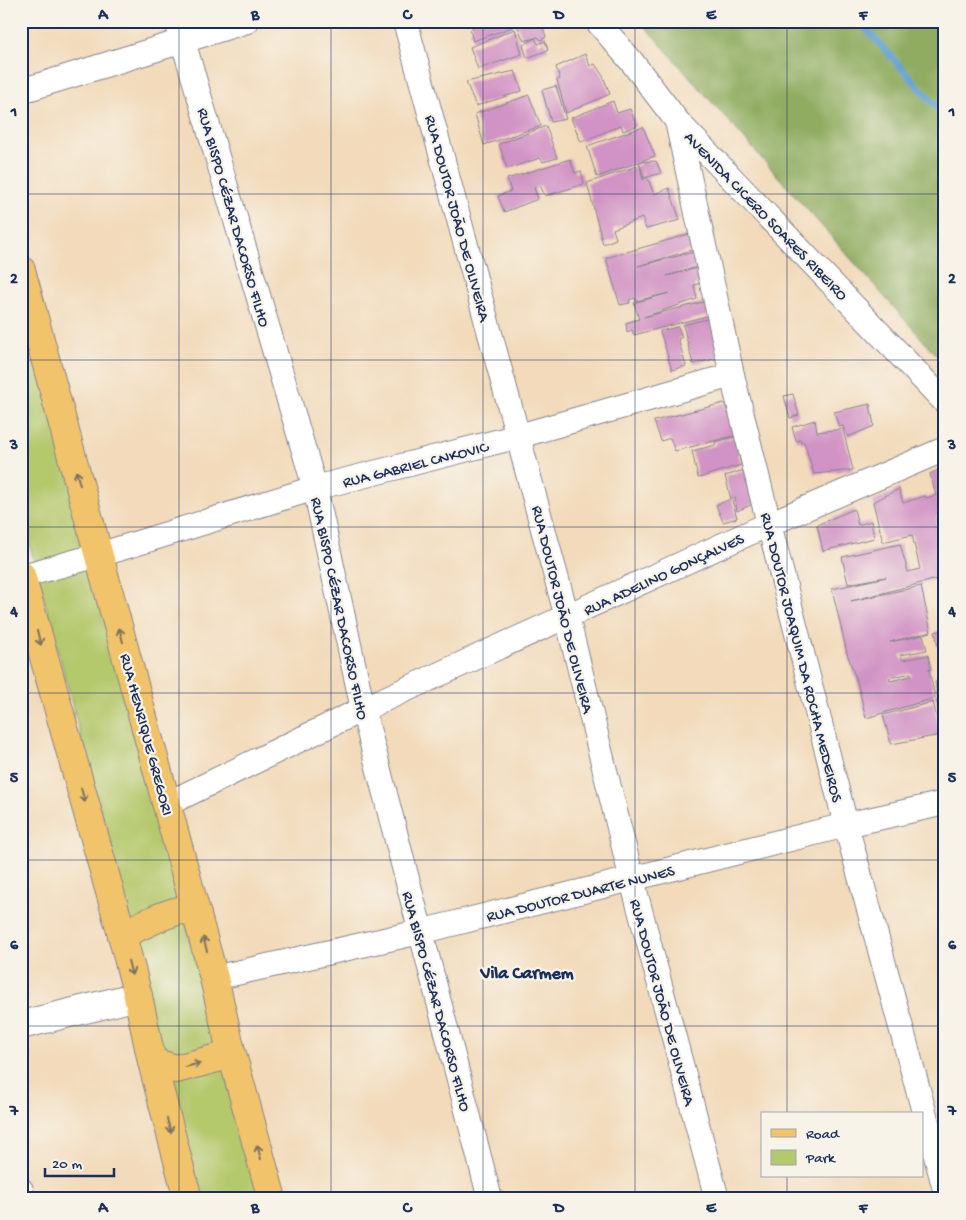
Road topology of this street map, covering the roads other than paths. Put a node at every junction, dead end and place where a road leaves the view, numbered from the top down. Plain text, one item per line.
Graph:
1 (246, 21) edge
2 (405, 21) edge
3 (597, 21) edge
4 (180, 31) edge
5 (21, 91) edge
6 (677, 121) junction
7 (21, 270) edge
8 (732, 376) junction
9 (945, 402) edge
10 (519, 436) junction
11 (945, 448) edge
12 (314, 488) junction
13 (769, 524) junction
14 (99, 555) junction
15 (21, 575) edge
16 (567, 617) junction
17 (362, 709) junction
18 (945, 803) edge
19 (167, 804) junction
20 (846, 825) junction
21 (632, 880) junction
22 (197, 915) junction
23 (420, 932) junction
24 (122, 935) junction
25 (214, 978) junction
26 (138, 996) junction
27 (21, 1025) edge
28 (230, 1047) junction
29 (152, 1062) junction
30 (945, 1189) edge
31 (21, 1190) edge
32 (23, 1199) edge
33 (188, 1199) edge
34 (272, 1199) edge
35 (490, 1199) edge
36 (717, 1199) edge

1 - 4 street
2 - 10 street, RUA DOUTOR JOÃO DE OLIVEIRA
3 - 6 street, AVENIDA CICERO SOARES RIBEIRO
4 - 5 street
4 - 12 street, RUA BISPO CÉZAR DACORSO FILHO
6 - 8 street, RUA DOUTOR JOAQUIM DA ROCHA MEDEIROS
6 - 9 street, AVENIDA CICERO SOARES RIBEIRO
14 -> 7 main road, RUA HENRIQUE GREGORI
8 - 10 street, RUA GABRIEL CNKOVIC
8 - 13 street, RUA DOUTOR JOAQUIM DA ROCHA MEDEIROS
10 - 12 street, RUA GABRIEL CNKOVIC
10 - 16 street, RUA DOUTOR JOÃO DE OLIVEIRA
11 - 13 street, RUA ADELINO GONÇALVES
12 - 14 street, RUA GABRIEL CNKOVIC
12 - 17 street, RUA BISPO CÉZAR DACORSO FILHO
13 - 16 street, RUA ADELINO GONÇALVES
13 - 20 street, RUA DOUTOR JOAQUIM DA ROCHA MEDEIROS
14 - 15 street, RUA GABRIEL CNKOVIC
19 -> 14 main road, RUA HENRIQUE GREGORI
15 -> 24 main road
16 - 17 street, RUA ADELINO GONÇALVES
16 - 21 street, RUA DOUTOR JOÃO DE OLIVEIRA
17 - 19 street, RUA ADELINO GONÇALVES
17 - 23 street, RUA BISPO CÉZAR DACORSO FILHO
18 - 20 street, RUA DOUTOR DUARTE NUNES
19 - 22 main road, RUA HENRIQUE GREGORI
20 - 21 street, RUA DOUTOR DUARTE NUNES
20 - 30 street, RUA DOUTOR JOAQUIM DA ROCHA MEDEIROS
21 - 23 street, RUA DOUTOR DUARTE NUNES
21 - 36 street, RUA DOUTOR JOÃO DE OLIVEIRA
22 - 24 main road
25 -> 22 main road, RUA HENRIQUE GREGORI
23 - 25 street, RUA DOUTOR DUARTE NUNES
23 - 35 street, RUA BISPO CÉZAR DACORSO FILHO
24 -> 26 main road
25 - 28 main road, RUA HENRIQUE GREGORI
26 - 27 street
26 - 29 main road
29 -> 28 main road
34 -> 28 main road, RUA HENRIQUE GREGORI
29 -> 33 main road
31 - 32 street

